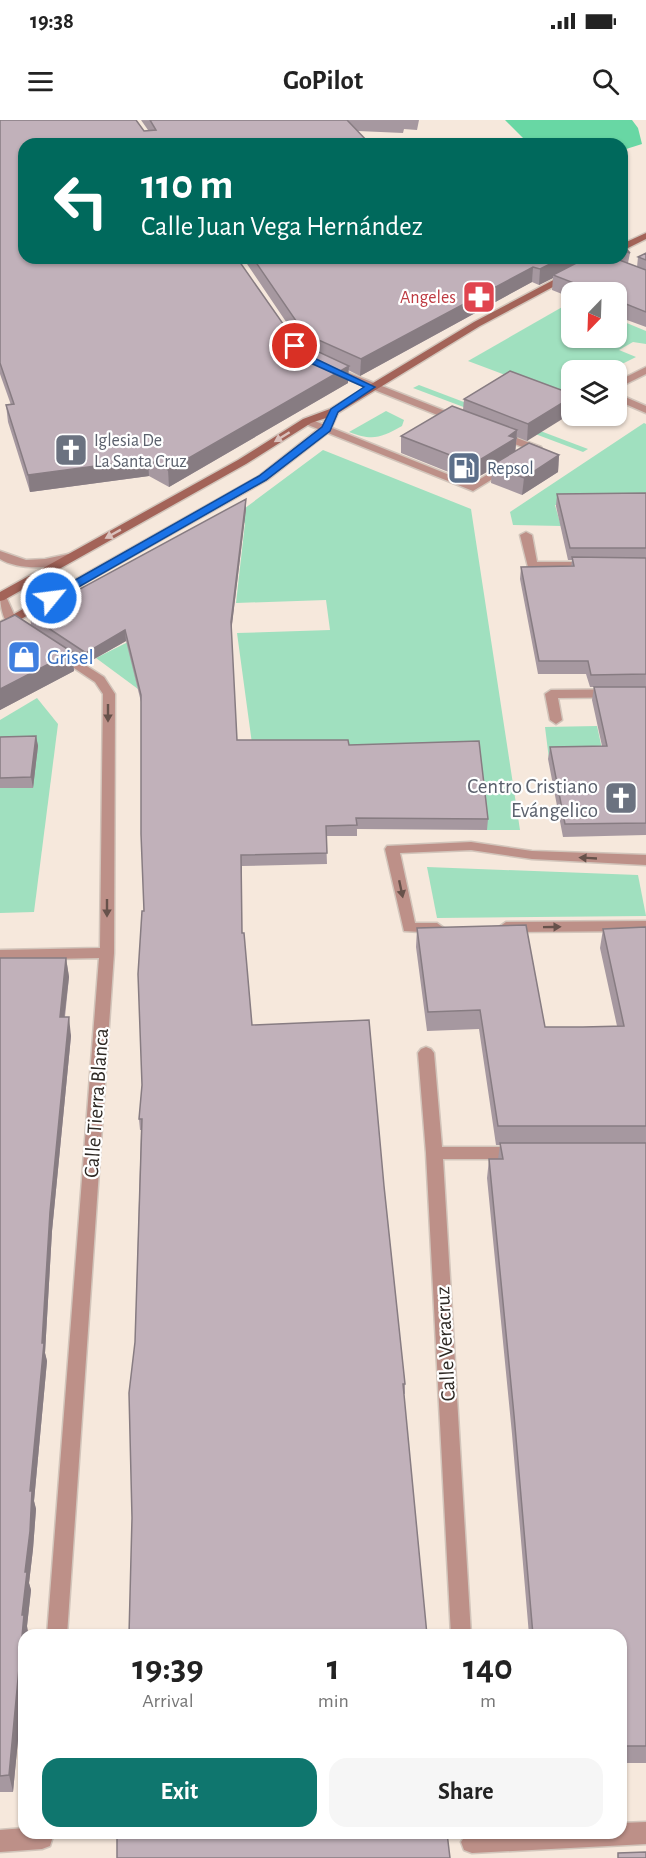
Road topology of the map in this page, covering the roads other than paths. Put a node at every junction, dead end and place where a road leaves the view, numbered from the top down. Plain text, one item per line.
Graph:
1 (646, 236) edge
2 (628, 245) edge
3 (595, 264) edge
4 (319, 364) edge
5 (646, 370) edge
6 (627, 380) edge
7 (370, 387) junction
8 (627, 401) edge
9 (646, 410) edge
10 (334, 411) junction
11 (307, 421) junction
12 (326, 429) junction
13 (526, 535) dead end
14 (0, 554) edge
15 (73, 556) junction
16 (600, 565) edge
17 (0, 596) edge
18 (5, 624) edge
19 (646, 693) edge
20 (556, 720) dead end
21 (646, 860) edge
22 (646, 926) edge
23 (492, 927) edge
24 (456, 928) edge
25 (107, 953) junction
26 (0, 955) edge
27 (426, 1053) dead end
28 (434, 1153) junction
29 (540, 1153) edge
30 (57, 1629) edge
31 (461, 1629) edge
32 (646, 1833) edge
33 (627, 1834) edge
34 (22, 1839) edge
35 (551, 1839) edge
36 (0, 1842) edge
37 (472, 1844) edge

1 - 2 street
3 - 7 street
4 - 7 street
5 - 6 street
7 - 10 street
7 - 12 street
8 - 9 street
10 - 11 street
10 - 12 street
11 - 12 street
11 -> 15 street
12 - 18 street
13 - 16 street
14 - 15 street
15 - 17 street
17 - 18 street
18 -> 25 street, Calle Tierra Blanca
19 - 20 street
21 -> 24 street
23 -> 22 street
25 - 26 street
25 - 30 street, Calle Tierra Blanca
27 - 28 street, Calle Veracruz
28 - 29 street
28 - 31 street, Calle Veracruz
32 - 33 street
34 - 36 street
35 - 37 street

